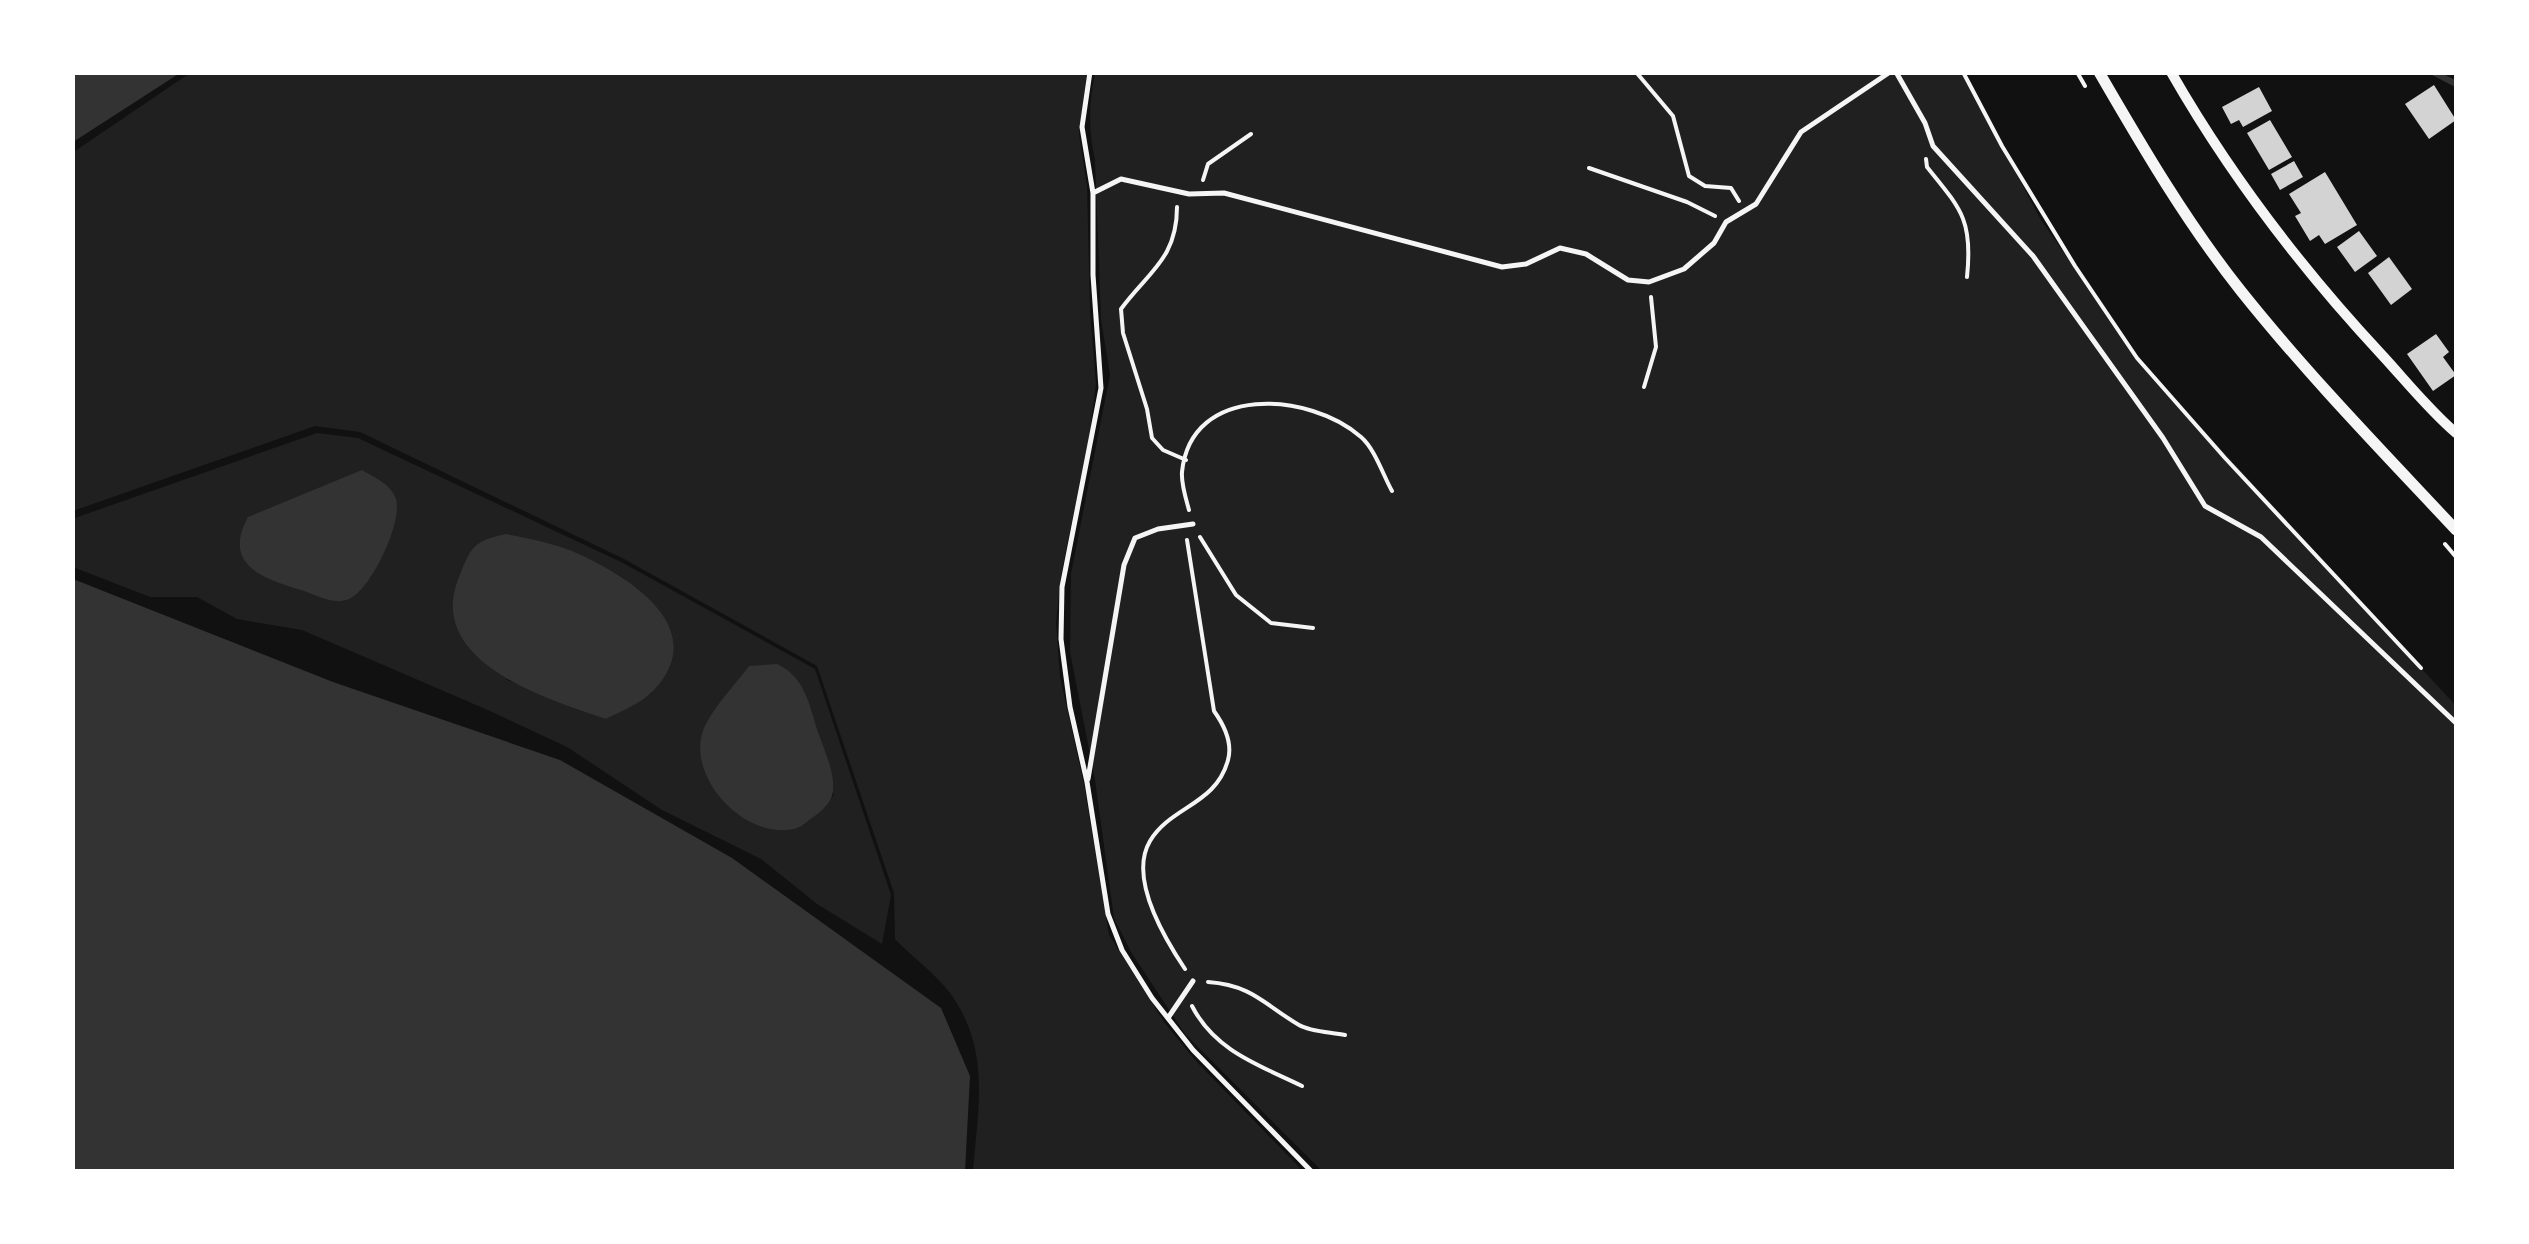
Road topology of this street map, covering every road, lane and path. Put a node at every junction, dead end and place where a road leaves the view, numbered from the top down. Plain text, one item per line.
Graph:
1 (1090, 72) edge
2 (1636, 72) edge
3 (1893, 72) edge
4 (1962, 72) edge
5 (2099, 72) edge
6 (2171, 72) edge
7 (1251, 134) dead end
8 (1930, 136) junction
9 (1589, 168) dead end
10 (1093, 192) junction
11 (1178, 192) junction
12 (1189, 194) junction
13 (1745, 210) junction
14 (1726, 222) junction
15 (1967, 277) dead end
16 (1649, 282) junction
17 (1644, 387) dead end
18 (2456, 433) edge
19 (1186, 460) junction
20 (1392, 491) dead end
21 (1193, 524) junction
22 (1185, 528) junction
23 (2456, 530) edge
24 (1313, 628) dead end
25 (2430, 678) dead end
26 (2456, 724) edge
27 (1087, 782) junction
28 (1193, 981) junction
29 (1185, 993) junction
30 (1168, 1018) junction
31 (1345, 1035) dead end
32 (1302, 1086) dead end
33 (1312, 1172) edge

1 - 10 lane
2 - 13 path
3 - 8 lane
3 - 13 lane
4 - 25 path
5 - 23 street
6 - 18 street
7 - 12 path
8 - 15 path
8 - 26 lane
9 - 14 path
10 - 11 lane
10 - 27 lane
11 - 12 lane
11 - 19 path
12 - 16 lane
13 - 14 lane
14 - 16 lane
16 - 17 path
19 - 20 path
19 - 21 path
21 - 22 lane
21 - 24 path
22 - 27 lane
22 - 28 path
27 - 30 lane
28 - 29 lane
28 - 31 path
29 - 30 lane
29 - 32 path
30 - 33 lane

